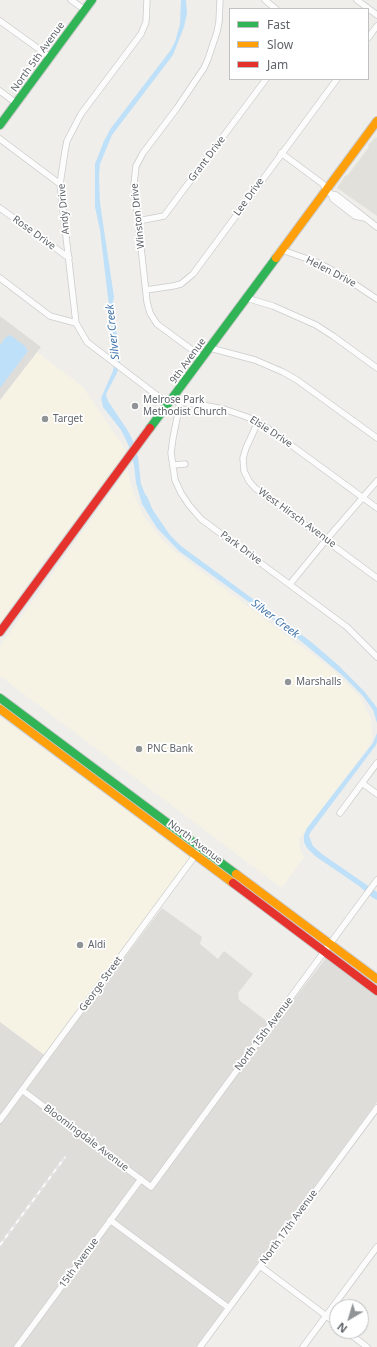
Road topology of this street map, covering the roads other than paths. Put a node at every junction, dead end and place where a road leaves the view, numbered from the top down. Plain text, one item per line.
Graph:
1 (71, 0) edge
2 (92, 0) edge
3 (148, 0) edge
4 (220, 0) edge
5 (265, 0) edge
6 (357, 0) edge
7 (275, 8) edge
8 (368, 8) edge
9 (85, 10) junction
10 (0, 21) edge
11 (377, 26) edge
12 (369, 37) edge
13 (50, 58) junction
14 (265, 80) edge
15 (336, 80) edge
16 (0, 91) edge
17 (16, 103) junction
18 (377, 121) edge
19 (0, 125) edge
20 (0, 139) edge
21 (281, 153) junction
22 (60, 184) junction
23 (329, 192) junction
24 (0, 208) edge
25 (138, 221) junction
26 (377, 228) edge
27 (282, 250) junction
28 (69, 258) junction
29 (0, 278) edge
30 (146, 290) junction
31 (246, 298) junction
32 (377, 299) edge
33 (76, 322) junction
34 (210, 348) junction
35 (203, 358) junction
36 (377, 368) edge
37 (170, 402) junction
38 (180, 403) junction
39 (258, 422) junction
40 (377, 438) edge
41 (185, 464) dead end
42 (173, 465) junction
43 (377, 481) edge
44 (363, 498) junction
45 (377, 508) edge
46 (326, 540) junction
47 (377, 578) edge
48 (290, 584) junction
49 (0, 632) edge
50 (377, 657) edge
51 (0, 698) edge
52 (0, 710) edge
53 (377, 763) edge
54 (362, 783) junction
55 (377, 794) edge
56 (340, 813) dead end
57 (201, 847) junction
58 (195, 855) junction
59 (377, 880) edge
60 (331, 944) junction
61 (325, 952) junction
62 (377, 979) edge
63 (377, 991) edge
64 (22, 1090) junction
65 (377, 1108) edge
66 (0, 1120) edge
67 (141, 1179) junction
68 (151, 1187) joint
69 (110, 1220) junction
70 (377, 1247) edge
71 (260, 1266) junction
72 (229, 1308) junction
73 (326, 1316) junction
74 (329, 1318) edge
75 (356, 1339) edge
76 (17, 1347) edge
77 (200, 1347) edge
78 (303, 1347) edge
79 (367, 1347) edge

1 - 9 street
2 - 9 main road, North 5th Avenue
3 - 22 street, Andy Drive
4 - 25 street, Winston Drive
5 - 7 street
6 - 8 street
9 - 13 main road, North 5th Avenue
10 - 13 street
11 - 12 street
13 - 17 main road, North 5th Avenue
14 - 25 street, Grant Drive
15 - 21 street, Lee Drive
16 - 17 street
17 - 19 main road, North 5th Avenue
18 - 23 main road, 9th Avenue
20 - 22 street
21 - 23 street
21 - 30 street, Lee Drive
22 - 28 street, Andy Drive
23 - 26 street
23 - 27 main road, 9th Avenue
24 - 28 street, Rose Drive
25 - 30 street, Winston Drive
27 - 31 main road, 9th Avenue
27 - 32 street, Helen Drive
28 - 33 street, Andy Drive
29 - 33 street
30 - 35 street, Winston Drive
31 - 34 main road, 9th Avenue
31 - 36 street
33 - 37 street, Elsie Drive
34 - 35 main road, 9th Avenue
34 - 40 street
35 - 37 main road, 9th Avenue
37 - 38 street, Elsie Drive
37 - 49 main road, 9th Avenue
38 - 39 street, Elsie Drive
38 - 42 street, Park Drive
39 - 44 street, Elsie Drive
39 - 46 street, West Hirsch Avenue
41 - 42 street
42 - 48 street, Park Drive
43 - 44 street
44 - 45 street, Elsie Drive
44 - 46 street
46 - 47 street, West Hirsch Avenue
46 - 48 street
48 - 50 street, Park Drive
51 - 57 main road, North Avenue
52 - 58 main road, North Avenue
53 - 54 street
54 - 55 street
54 - 56 street
57 - 58 street, George Street
57 - 60 main road, North Avenue
58 - 61 main road, North Avenue
58 - 64 street, George Street
59 - 60 street, North 15th Avenue
60 - 61 street, North 15th Avenue
60 - 62 main road, North Avenue
61 - 63 main road, North Avenue
61 - 68 street, North 15th Avenue
64 - 66 street, George Street
64 - 67 street, Bloomingdale Avenue
65 - 71 street, North 17th Avenue
67 - 68 street, Bloomingdale Avenue
67 - 69 street, 15th Avenue
69 - 72 street
69 - 76 street, 15th Avenue
70 - 73 street
71 - 72 street, North 17th Avenue
71 - 73 street
72 - 77 street, North 17th Avenue
73 - 74 street
73 - 78 street
75 - 79 street

